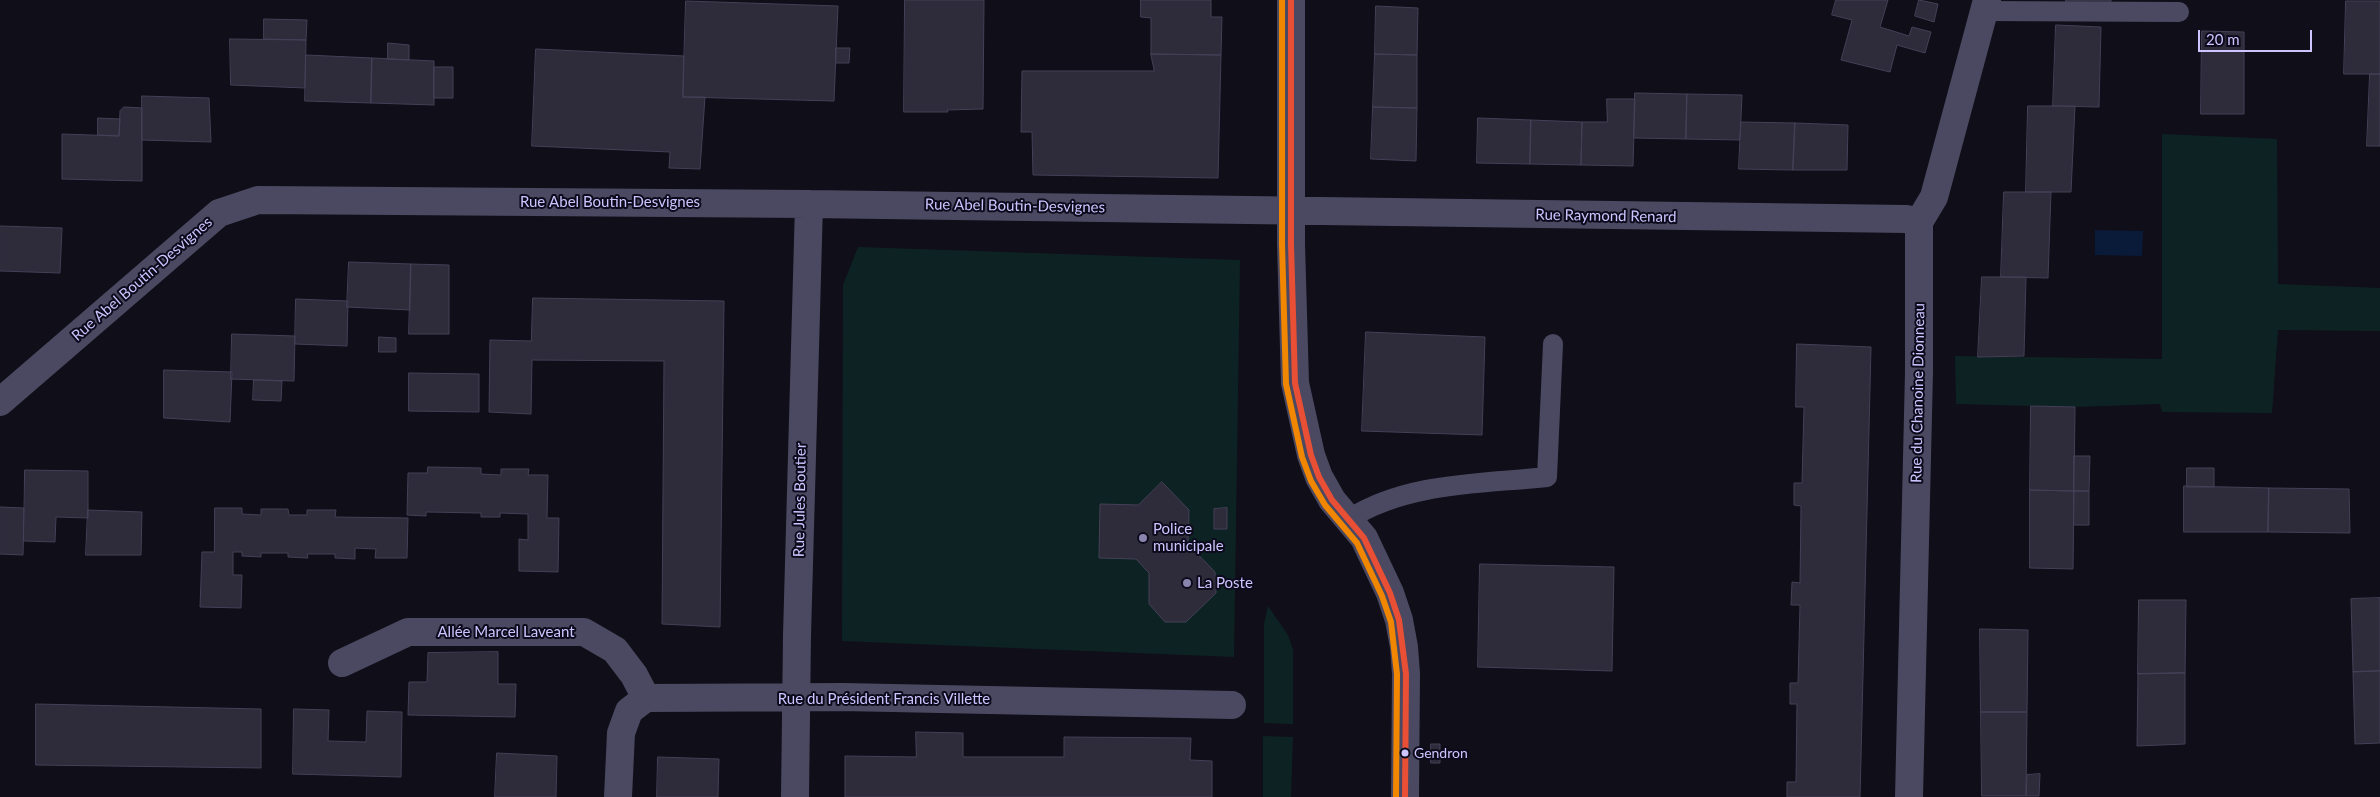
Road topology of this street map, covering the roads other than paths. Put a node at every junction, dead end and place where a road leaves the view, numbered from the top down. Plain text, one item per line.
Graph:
1 (1291, 0) edge
2 (1985, 6) edge
3 (2178, 12) dead end
4 (809, 204) junction
5 (1293, 211) junction
6 (1919, 222) junction
7 (1554, 344) dead end
8 (0, 402) edge
9 (1349, 519) junction
10 (342, 663) dead end
11 (796, 697) junction
12 (646, 698) junction
13 (1232, 705) dead end
14 (618, 797) edge
15 (795, 797) edge
16 (1405, 797) edge
17 (1910, 797) edge

1 - 5 street
2 - 3 lane
2 - 6 street
4 - 5 street, Rue Abel Boutin-Desvignes
4 - 8 street, Rue Abel Boutin-Desvignes
4 - 11 street, Rue Jules Boutier
5 - 6 street, Rue Raymond Renard
5 - 9 street
6 - 17 street, Rue du Chanoine Dionneau
7 - 9 lane
9 - 16 street
10 - 12 street, Allée Marcel Laveant
11 - 12 street, Rue du Président Francis Villette
11 - 13 street, Rue du Président Francis Villette
11 - 15 street, Rue Jules Boutier
12 - 14 street

